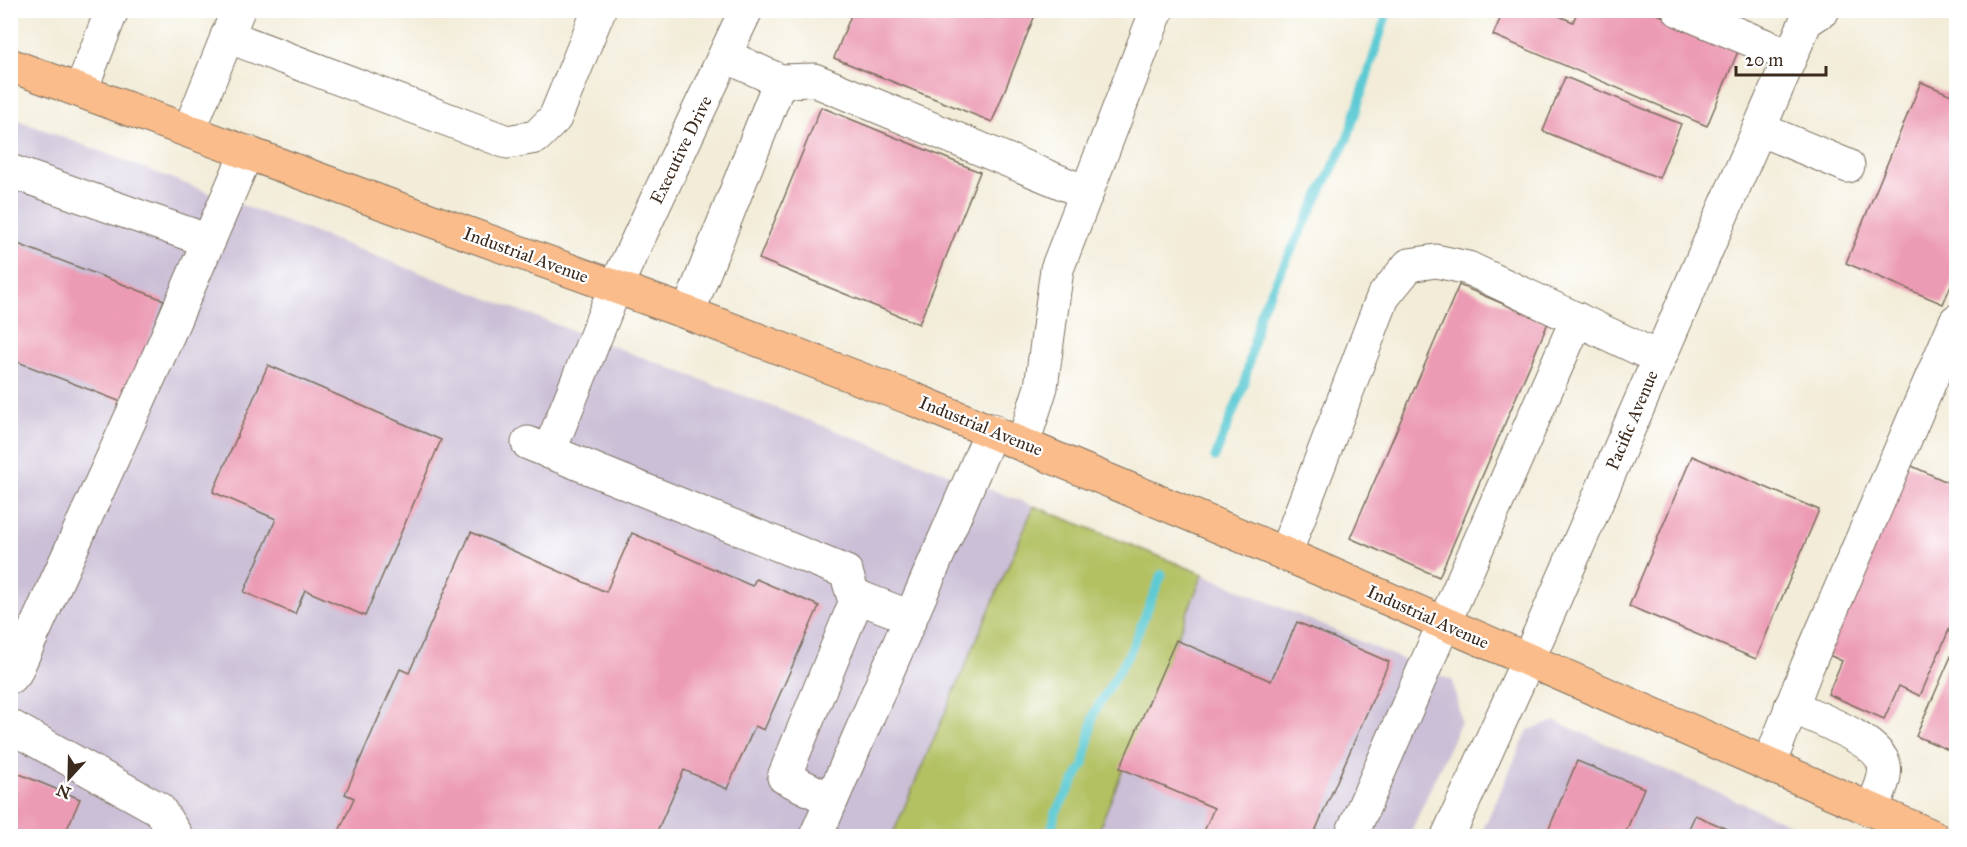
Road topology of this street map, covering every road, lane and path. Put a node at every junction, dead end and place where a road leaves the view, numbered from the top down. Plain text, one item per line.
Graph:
1 (112, 10) edge
2 (599, 10) edge
3 (746, 10) edge
4 (1157, 10) edge
5 (1679, 10) edge
6 (1823, 10) edge
7 (233, 23) edge
8 (726, 56) junction
9 (1790, 56) junction
10 (10, 65) edge
11 (780, 81) junction
12 (81, 90) junction
13 (1759, 129) junction
14 (189, 131) junction
15 (247, 152) junction
16 (1848, 166) dead end
17 (10, 171) edge
18 (1087, 192) junction
19 (209, 241) junction
20 (615, 288) junction
21 (688, 314) junction
22 (1577, 319) junction
23 (1956, 321) edge
24 (1659, 357) junction
25 (992, 430) junction
26 (1023, 444) junction
27 (1285, 554) junction
28 (858, 597) junction
29 (910, 617) junction
30 (1444, 624) junction
31 (1528, 660) junction
32 (10, 677) edge
33 (1791, 706) junction
34 (10, 726) edge
35 (1769, 765) junction
36 (831, 800) junction
37 (1871, 810) junction
38 (176, 837) edge
39 (816, 837) edge
40 (1351, 837) edge
41 (1448, 837) edge
42 (1932, 837) edge

1 - 12 street
2 - 7 street
3 - 8 street, Executive Drive
4 - 18 street
5 - 9 street
6 - 9 street, Pacific Avenue
7 - 14 street
8 - 11 street
8 - 20 street, Executive Drive
9 - 13 street, Pacific Avenue
10 - 12 main road, Industrial Avenue
11 - 18 street
11 - 21 street
12 - 14 main road, Industrial Avenue
13 - 16 street
13 - 24 street, Pacific Avenue
14 - 15 main road, Industrial Avenue
15 - 19 street
15 - 20 main road, Industrial Avenue
17 - 19 street
18 - 26 street
19 - 32 street
20 - 21 main road, Industrial Avenue
20 - 28 street, Executive Drive
21 - 25 main road, Industrial Avenue
22 - 24 street
22 - 27 street
22 - 30 street
23 - 33 street
24 - 31 street, Pacific Avenue
25 - 26 main road, Industrial Avenue
25 - 29 street
26 - 27 main road, Industrial Avenue
27 - 30 main road, Industrial Avenue
28 - 29 street
28 - 36 street
29 - 36 street
30 - 31 main road, Industrial Avenue
30 - 40 street
31 - 35 main road, Industrial Avenue
31 - 41 street, Pacific Avenue
33 - 35 street
33 - 37 street
34 - 38 street
35 - 37 main road, Industrial Avenue
36 - 39 street
37 - 42 main road, Industrial Avenue

